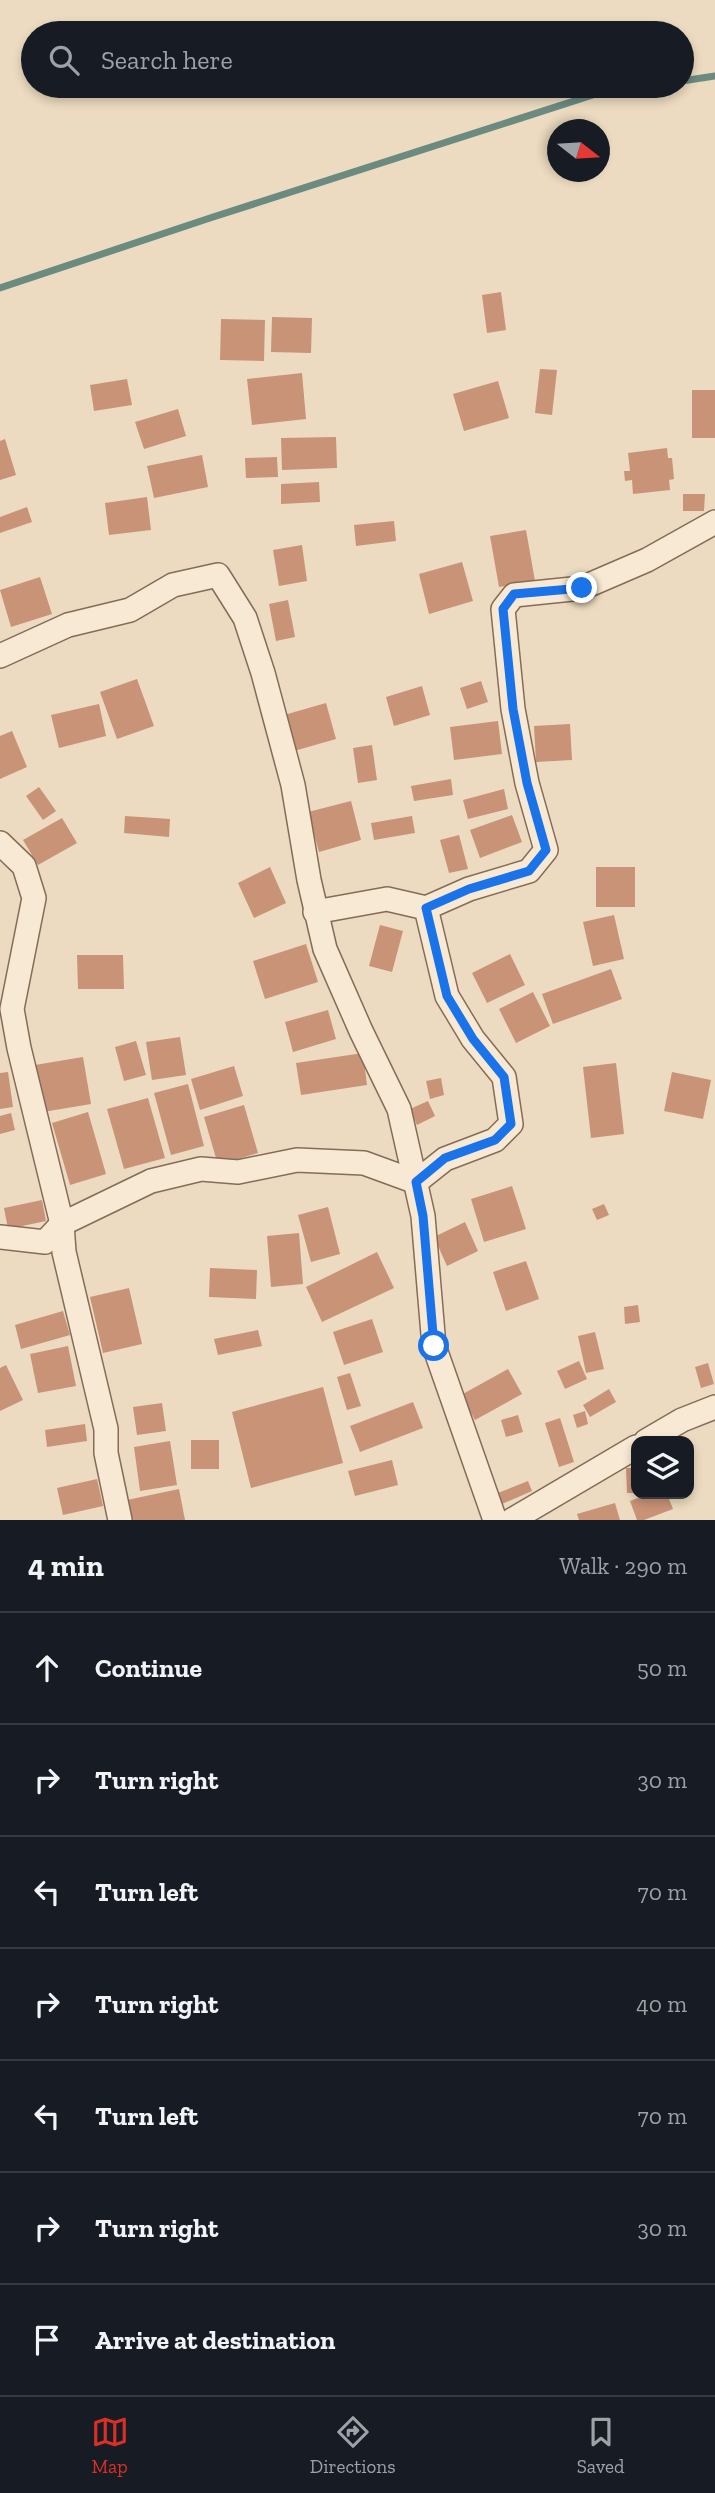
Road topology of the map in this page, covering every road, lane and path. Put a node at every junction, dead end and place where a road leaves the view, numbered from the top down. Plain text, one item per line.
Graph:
1 (715, 522) edge
2 (0, 656) edge
3 (0, 843) edge
4 (426, 908) junction
5 (315, 912) junction
6 (416, 1182) junction
7 (62, 1224) junction
8 (0, 1237) edge
9 (715, 1407) edge
10 (655, 1436) edge
11 (631, 1450) edge
12 (120, 1520) edge
13 (495, 1520) edge
14 (512, 1520) edge

1 - 4 street
2 - 5 street
3 - 7 street
4 - 5 street
4 - 6 street
5 - 6 street
6 - 7 street
6 - 13 street
7 - 8 street
7 - 12 street
9 - 10 street
11 - 14 street

